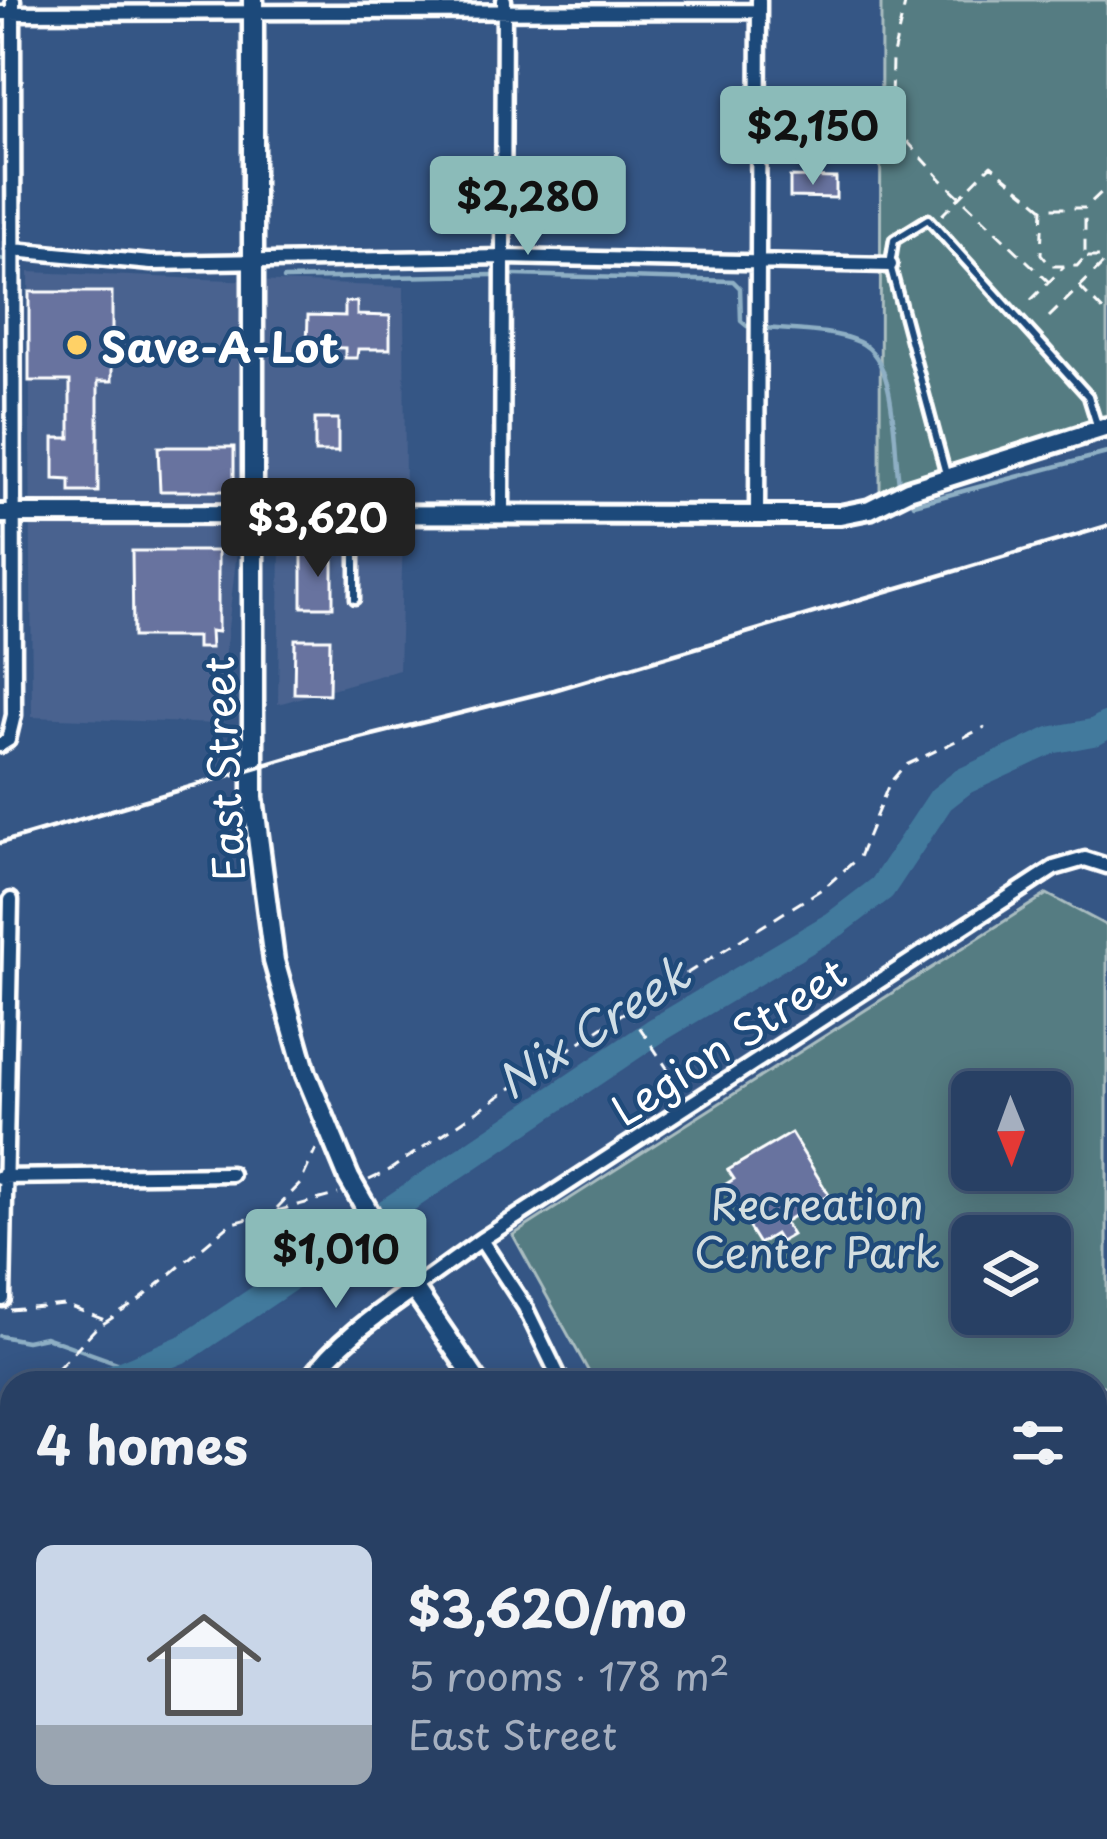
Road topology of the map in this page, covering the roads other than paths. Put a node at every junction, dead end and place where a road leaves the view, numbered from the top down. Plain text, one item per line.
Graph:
1 (253, 5) edge
2 (504, 5) edge
3 (759, 6) edge
4 (8, 8) edge
5 (13, 250) junction
6 (504, 257) junction
7 (251, 261) junction
8 (759, 264) junction
9 (890, 265) junction
10 (1103, 429) edge
11 (947, 478) junction
12 (7, 514) edge
13 (253, 514) junction
14 (356, 514) junction
15 (502, 515) junction
16 (757, 517) junction
17 (355, 599) dead end
18 (4, 742) edge
19 (1107, 866) edge
20 (10, 900) dead end
21 (231, 1174) dead end
22 (3, 1178) edge
23 (481, 1240) junction
24 (408, 1281) junction
25 (3, 1305) road end
26 (317, 1371) edge
27 (470, 1371) edge
28 (556, 1371) edge

1 - 2 street
1 - 4 street
1 - 7 main road, East Street
2 - 3 street
2 - 6 street
3 - 8 street
4 - 5 street
5 - 7 street
5 - 12 street
6 - 7 street
6 - 8 street
6 - 15 street
7 - 13 main road, East Street
8 - 9 street
8 - 16 street
9 - 10 lane
9 - 11 lane
10 - 11 street
11 - 16 street
12 - 13 street
12 - 18 street
13 - 14 street
13 - 24 main road, East Street, bridge
14 - 15 street
14 - 17 lane
15 - 16 street
19 - 23 street, Legion Street
20 - 22 street
21 - 22 street
22 - 25 street
23 - 24 street, Legion Street
23 - 28 street
24 - 26 street
24 - 27 main road, East Street

